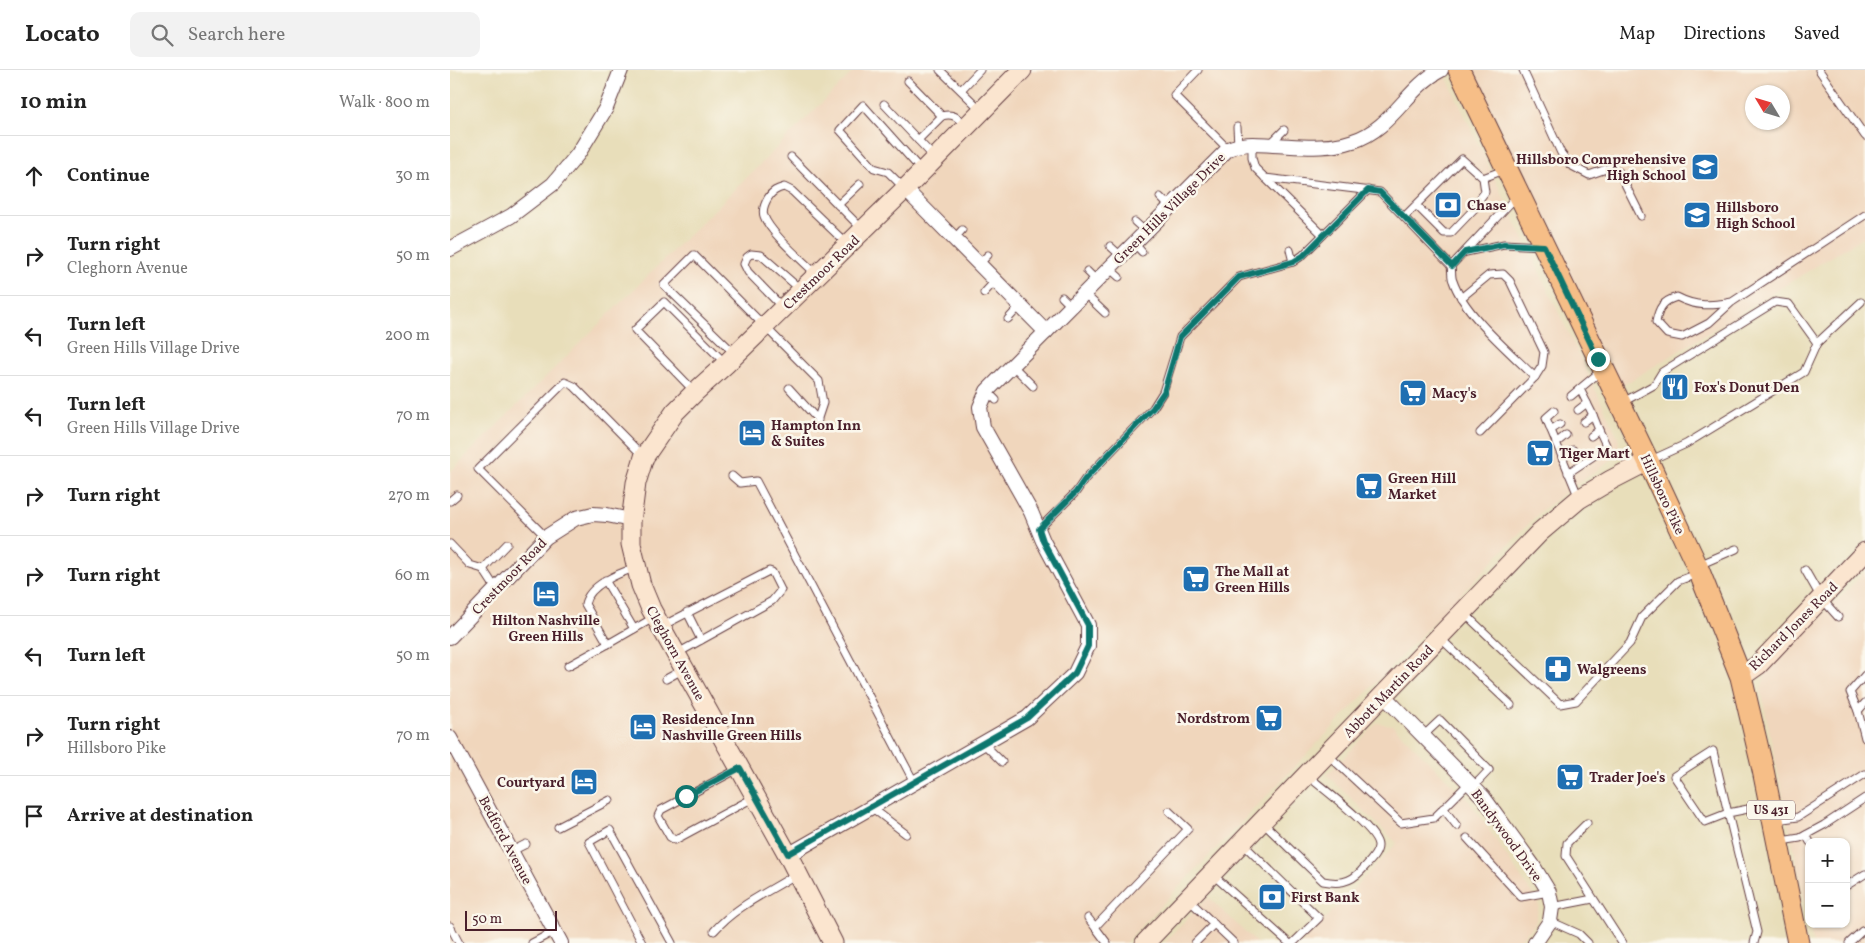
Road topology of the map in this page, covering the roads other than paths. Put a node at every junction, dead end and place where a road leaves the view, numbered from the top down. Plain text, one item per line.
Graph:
1 (621, 70) edge
2 (940, 70) edge
3 (980, 70) edge
4 (1022, 70) edge
5 (1198, 70) edge
6 (1441, 70) edge
7 (1459, 70) edge
8 (1523, 70) edge
9 (1819, 70) edge
10 (908, 81) dead end
11 (961, 90) junction
12 (884, 104) dead end
13 (982, 111) junction
14 (942, 116) junction
15 (1237, 126) dead end
16 (967, 127) junction
17 (1284, 130) dead end
18 (1865, 136) edge
19 (918, 140) junction
20 (1239, 145) junction
21 (1270, 145) junction
22 (791, 157) dead end
23 (929, 165) junction
24 (1506, 168) junction
25 (1265, 178) junction
26 (1483, 178) junction
27 (860, 184) dead end
28 (905, 189) junction
29 (1368, 190) junction
30 (1519, 194) junction
31 (838, 205) junction
32 (1416, 205) junction
33 (1865, 215) edge
34 (1405, 216) junction
35 (1641, 216) dead end
36 (863, 231) junction
37 (1323, 235) junction
38 (848, 246) junction
39 (1110, 246) dead end
40 (1544, 246) junction
41 (450, 250) edge
42 (1290, 250) dead end
43 (1465, 252) junction
44 (1121, 256) junction
45 (1293, 262) junction
46 (1452, 266) junction
47 (817, 276) junction
48 (995, 281) junction
49 (802, 290) junction
50 (984, 293) dead end
51 (1084, 293) junction
52 (1461, 298) junction
53 (1732, 302) junction
54 (1861, 302) dead end
55 (1020, 306) junction
56 (783, 309) junction
57 (1105, 313) dead end
58 (1008, 319) dead end
59 (766, 326) junction
60 (1046, 332) junction
61 (1817, 343) junction
62 (731, 360) junction
63 (1013, 366) junction
64 (1603, 369) junction
65 (1535, 377) junction
66 (1033, 386) dead end
67 (789, 388) dead end
68 (1580, 389) junction
69 (695, 392) junction
70 (1571, 396) dead end
71 (1587, 403) junction
72 (1620, 404) junction
73 (1578, 410) dead end
74 (1554, 411) dead end
75 (1592, 415) junction
76 (1584, 422) dead end
77 (1560, 424) dead end
78 (1551, 430) junction
79 (1600, 430) junction
80 (1480, 433) dead end
81 (1566, 435) dead end
82 (1591, 436) dead end
83 (1556, 443) junction
84 (1573, 450) dead end
85 (644, 457) junction
86 (1562, 458) junction
87 (1648, 461) junction
88 (1568, 473) junction
89 (732, 476) dead end
90 (636, 483) joint
91 (457, 494) dead end
92 (1579, 499) junction
93 (450, 501) edge
94 (631, 520) junction
95 (1039, 529) junction
96 (546, 537) junction
97 (450, 544) edge
98 (507, 544) dead end
99 (1736, 549) dead end
100 (1865, 552) edge
101 (636, 568) junction
102 (483, 569) junction
103 (1698, 570) junction
104 (1805, 570) dead end
105 (604, 580) junction
106 (496, 589) junction
107 (1821, 598) junction
108 (688, 612) junction
109 (1463, 612) junction
110 (1838, 617) dead end
111 (658, 621) junction
112 (634, 629) junction
113 (450, 637) edge
114 (1439, 637) junction
115 (701, 640) junction
116 (608, 644) junction
117 (680, 661) junction
118 (568, 666) dead end
119 (1865, 675) edge
120 (1741, 677) junction
121 (666, 679) dead end
122 (1383, 695) junction
123 (1865, 703) edge
124 (1511, 705) dead end
125 (1858, 711) junction
126 (1424, 736) junction
127 (450, 738) edge
128 (1865, 738) edge
129 (982, 743) junction
130 (454, 754) edge
131 (1326, 754) junction
132 (1002, 762) dead end
133 (740, 768) junction
134 (1865, 774) edge
135 (1306, 775) junction
136 (914, 782) junction
137 (1471, 785) junction
138 (756, 796) junction
139 (1865, 798) edge
140 (610, 800) dead end
141 (870, 807) junction
142 (1443, 808) junction
143 (1169, 811) dead end
144 (1772, 812) junction
145 (1728, 813) junction
146 (1261, 822) junction
147 (1588, 822) dead end
148 (1457, 826) dead end
149 (558, 827) dead end
150 (906, 834) dead end
151 (1468, 838) dead end
152 (1805, 838) edge
153 (1808, 838) edge
154 (1778, 842) junction
155 (1241, 843) junction
156 (526, 844) dead end
157 (512, 851) junction
158 (788, 854) junction
159 (798, 873) junction
160 (1212, 873) junction
161 (1865, 874) edge
162 (1850, 883) edge
163 (1548, 892) junction
164 (1187, 898) junction
165 (1593, 899) junction
166 (1551, 914) junction
167 (1088, 918) dead end
168 (1214, 924) junction
169 (450, 926) edge
170 (1095, 927) junction
171 (1865, 930) edge
172 (714, 931) dead end
173 (558, 937) edge
174 (459, 943) edge
175 (532, 943) edge
176 (642, 943) edge
177 (672, 943) edge
178 (833, 943) edge
179 (1107, 943) edge
180 (1145, 943) edge
181 (1196, 943) edge
182 (1234, 943) edge
183 (1289, 943) edge
184 (1293, 943) edge
185 (1535, 943) edge
186 (1588, 943) edge
187 (1622, 943) edge
188 (1754, 943) edge
189 (1798, 943) edge
190 (1849, 943) edge

1 - 41 street
2 - 11 lane
3 - 11 lane
4 - 13 street, Crestmoor Road
5 - 20 lane
6 - 21 street
7 - 24 main road, Hillsboro Pike / US 431
8 - 35 lane
9 - 18 lane
10 - 14 lane
11 - 13 lane
12 - 19 lane
13 - 16 street, Crestmoor Road
14 - 16 lane
14 - 19 lane
15 - 20 lane
16 - 23 street, Crestmoor Road
17 - 21 lane
19 - 23 lane
20 - 21 street
20 - 25 lane
20 - 44 street, Green Hills Village Drive
22 - 31 lane
23 - 28 street, Crestmoor Road
23 - 28 lane
24 - 26 lane
24 - 30 main road, Hillsboro Pike / US 431
25 - 29 lane
25 - 37 lane
26 - 32 lane
26 - 32 lane
27 - 31 lane
28 - 36 street, Crestmoor Road
28 - 48 street
29 - 34 lane
29 - 37 lane
30 - 40 main road, Hillsboro Pike / US 431
30 - 43 lane
31 - 36 lane
32 - 34 lane
33 - 53 lane
34 - 46 lane
36 - 38 street, Crestmoor Road
37 - 45 lane
38 - 47 street, Crestmoor Road
38 - 47 lane
39 - 44 lane
40 - 43 lane
40 - 64 main road, Hillsboro Pike / US 431
42 - 45 lane
43 - 46 lane
44 - 51 street, Green Hills Village Drive
45 - 95 lane
46 - 52 lane
47 - 49 street, Crestmoor Road
48 - 50 lane
48 - 55 street
49 - 56 street, Crestmoor Road
49 - 56 lane
51 - 57 lane
51 - 60 street, Green Hills Village Drive
52 - 65 lane
52 - 65 lane
53 - 53 lane
54 - 61 lane
55 - 58 lane
55 - 60 street
56 - 59 street, Crestmoor Road
59 - 62 street, Crestmoor Road
59 - 62 lane
59 - 67 lane
60 - 63 street, Green Hills Village Drive
61 - 72 lane
61 - 87 lane
62 - 69 street, Crestmoor Road
62 - 69 lane
63 - 66 lane
63 - 95 street, Green Hills Village Drive
64 - 68 lane
64 - 72 main road, Hillsboro Pike / US 431
65 - 80 lane
68 - 70 lane
68 - 71 lane
69 - 85 street, Crestmoor Road
71 - 73 lane
71 - 75 lane
72 - 87 main road, Hillsboro Pike / US 431
74 - 78 lane
75 - 76 lane
75 - 79 lane
77 - 78 lane
78 - 83 lane
79 - 82 lane
79 - 88 lane
81 - 83 lane
83 - 86 lane
84 - 86 lane
85 - 90 street, Crestmoor Road
85 - 96 lane
86 - 88 lane
87 - 92 street, Abbott Martin Road
87 - 103 main road, Hillsboro Pike / US 431
88 - 92 lane
89 - 136 lane
90 - 94 street, Cleghorn Avenue
91 - 93 lane
92 - 109 street, Abbott Martin Road
94 - 96 street, Crestmoor Road
94 - 101 street, Cleghorn Avenue
95 - 129 street, Green Hills Village Drive
96 - 106 street, Crestmoor Road
97 - 102 lane
98 - 102 lane
99 - 103 lane
100 - 107 street, Richard Jones Road
101 - 105 lane
101 - 111 street, Cleghorn Avenue
102 - 106 lane
103 - 109 lane
103 - 120 main road, Hillsboro Pike / US 431
104 - 107 lane
105 - 112 lane
105 - 116 lane
106 - 113 street, Crestmoor Road
107 - 110 lane
107 - 120 street, Richard Jones Road
108 - 111 lane
108 - 115 lane
108 - 115 lane
109 - 114 street, Abbott Martin Road
111 - 112 lane
111 - 117 street, Cleghorn Avenue
112 - 116 lane
114 - 122 street, Abbott Martin Road
114 - 124 lane
115 - 117 lane
116 - 118 lane
117 - 121 lane
117 - 133 street, Cleghorn Avenue
119 - 125 lane
120 - 144 main road, Hillsboro Pike / US 431
122 - 126 street, Bandywood Drive
122 - 131 street, Abbott Martin Road
123 - 125 lane
125 - 128 lane
126 - 137 street, Bandywood Drive
126 - 137 lane
127 - 130 street, Bedford Avenue
129 - 132 lane
129 - 136 street, Green Hills Village Drive
130 - 157 street, Bedford Avenue
131 - 135 street, Abbott Martin Road
131 - 142 lane
133 - 138 street, Cleghorn Avenue
133 - 138 lane
134 - 144 lane
135 - 146 street, Abbott Martin Road
135 - 146 lane
136 - 141 street, Green Hills Village Drive
137 - 142 lane
137 - 163 street, Bandywood Drive
138 - 158 street, Cleghorn Avenue
139 - 153 lane
140 - 149 lane
141 - 150 lane
141 - 158 street, Green Hills Village Drive
142 - 148 lane
143 - 170 lane
144 - 145 lane
144 - 154 main road, Hillsboro Pike / US 431
145 - 145 lane
145 - 188 lane
146 - 155 street, Abbott Martin Road
147 - 165 lane
151 - 163 lane
152 - 154 lane
154 - 189 main road, Hillsboro Pike / US 431
155 - 160 street, Abbott Martin Road
155 - 184 lane
156 - 157 lane
157 - 173 street, Bedford Avenue
158 - 159 street, Cleghorn Avenue
159 - 172 lane
159 - 178 street, Cleghorn Avenue
160 - 164 street, Abbott Martin Road
160 - 183 lane
161 - 162 lane
163 - 166 street, Bandywood Drive
164 - 168 lane
164 - 180 street, Abbott Martin Road
165 - 166 lane
165 - 187 lane
166 - 185 street
166 - 186 lane
167 - 170 lane
168 - 181 lane
168 - 182 lane
169 - 174 lane
170 - 179 lane
171 - 190 lane
173 - 175 lane
176 - 177 lane

